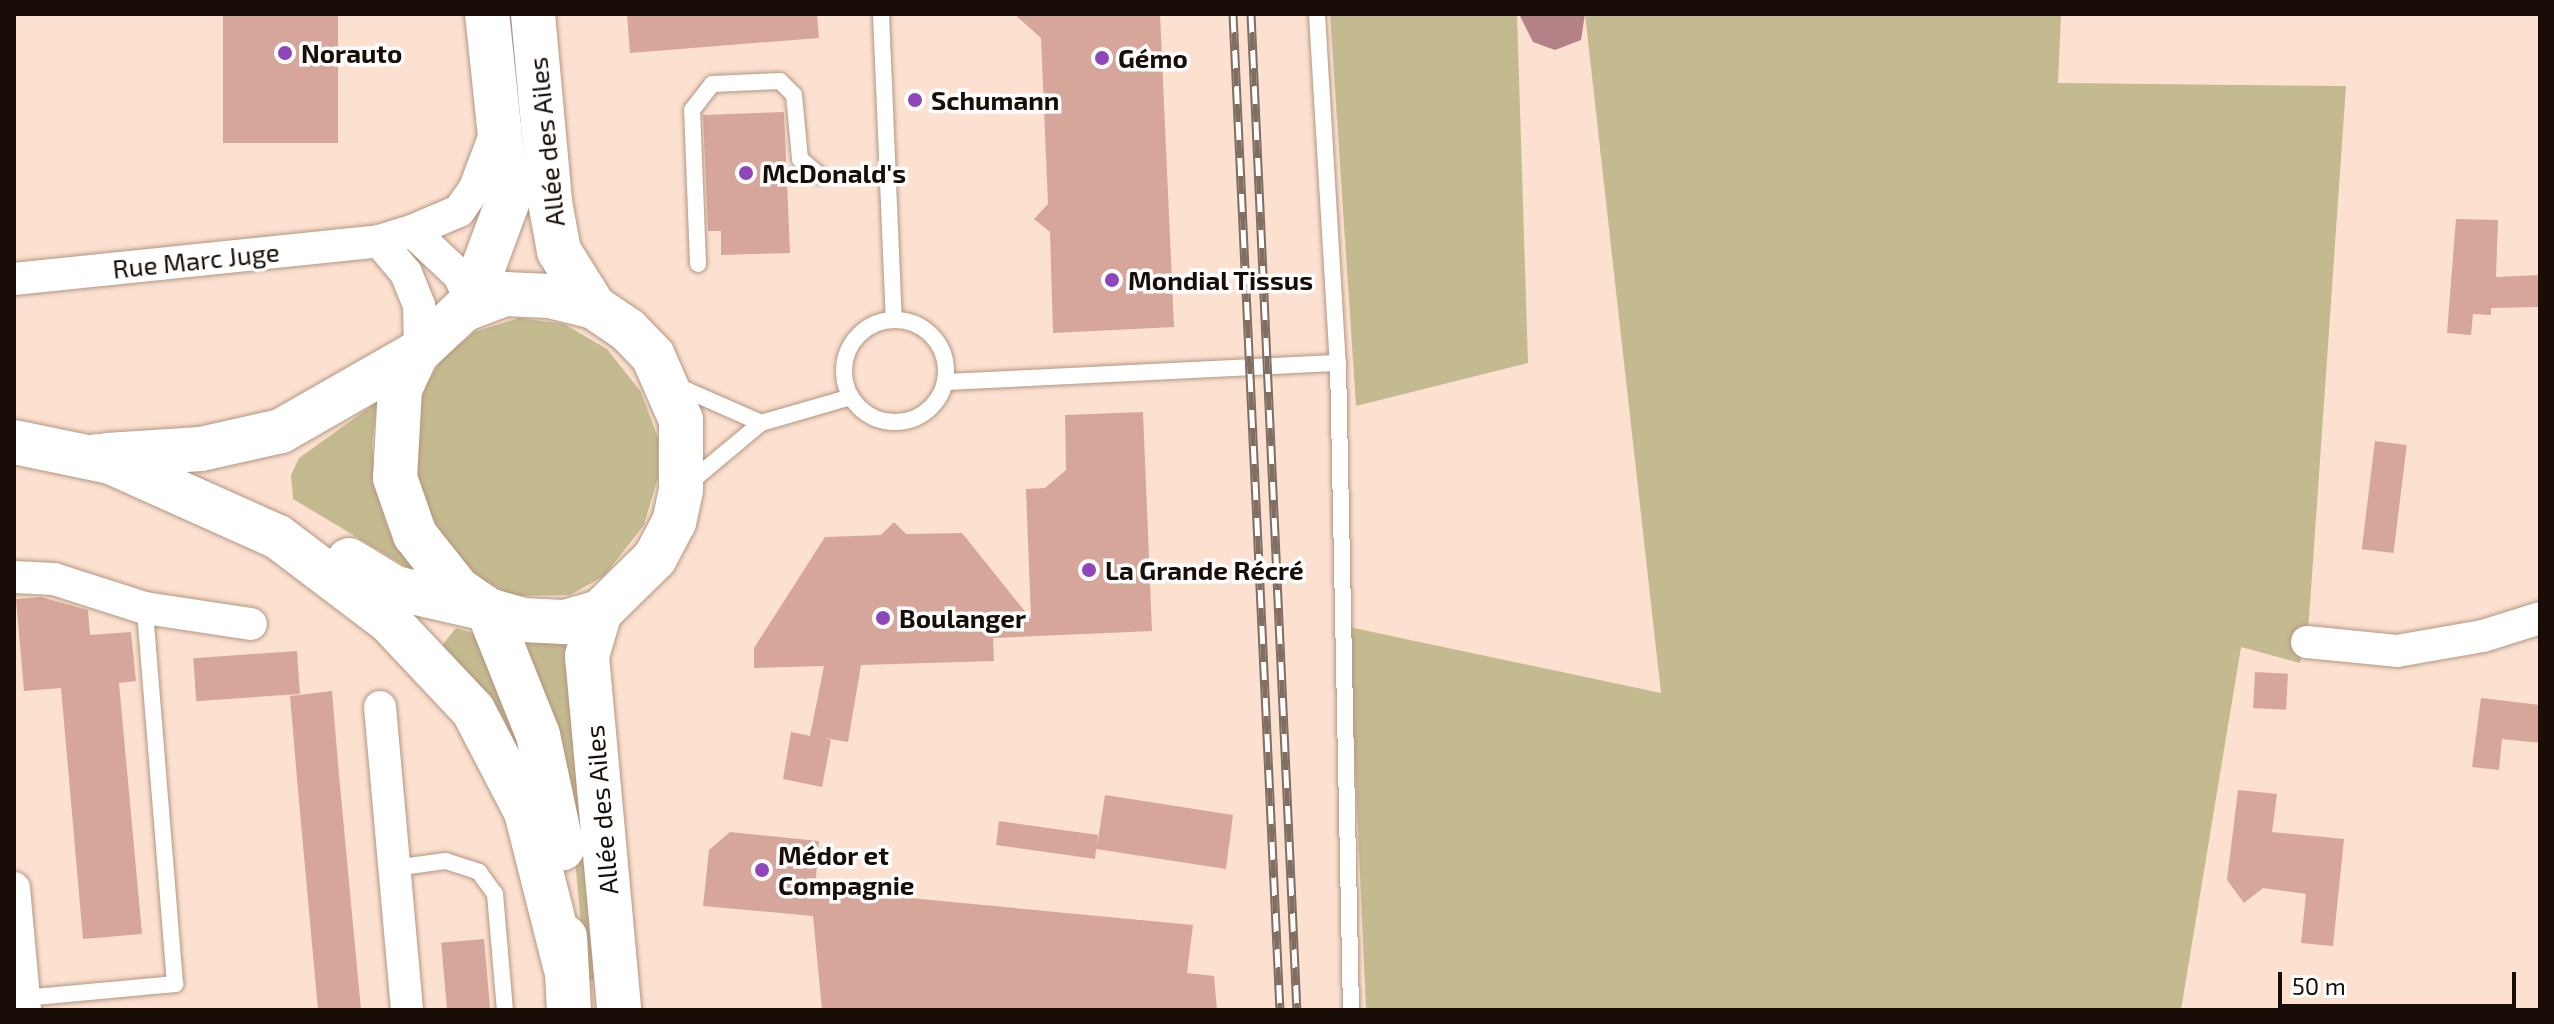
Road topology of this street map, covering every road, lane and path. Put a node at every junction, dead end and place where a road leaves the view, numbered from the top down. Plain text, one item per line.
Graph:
1 (487, 14) edge
2 (533, 14) edge
3 (881, 14) edge
4 (1317, 14) edge
5 (497, 129) junction
6 (820, 176) dead end
7 (412, 231) junction
8 (379, 241) junction
9 (698, 264) dead end
10 (14, 279) edge
11 (478, 302) junction
12 (594, 307) junction
13 (894, 320) junction
14 (419, 351) junction
15 (1338, 363) junction
16 (667, 382) junction
17 (945, 382) junction
18 (851, 397) junction
19 (761, 423) junction
20 (14, 442) edge
21 (97, 456) junction
22 (681, 490) junction
23 (14, 577) edge
24 (145, 608) junction
25 (485, 609) junction
26 (600, 612) junction
27 (2540, 618) edge
28 (251, 624) dead end
29 (2307, 642) dead end
30 (380, 707) dead end
31 (394, 868) junction
32 (14, 888) edge
33 (565, 966) junction
34 (24, 1004) edge
35 (407, 1010) edge
36 (505, 1010) edge
37 (569, 1010) edge
38 (619, 1010) edge
39 (1351, 1010) edge

1 - 5 main road, Allée des Ailes
2 - 12 main road, Allée des Ailes
3 - 13 lane
4 - 15 lane
5 - 7 street, Rue Marc Juge
5 - 11 main road, Allée des Ailes
6 - 9 lane
7 - 8 street, Rue Marc Juge
7 - 11 street
8 - 10 street, Rue Marc Juge
8 - 14 street
11 - 12 main road
11 - 14 main road
12 - 16 main road
13 - 17 lane
13 - 18 lane
14 - 21 main road
14 - 25 main road
15 - 17 lane
15 - 39 lane
16 - 19 lane
16 - 22 main road
17 - 18 lane
18 - 19 lane
19 - 22 lane
20 - 21 main road
21 - 25 main road
21 - 33 main road
22 - 26 main road
23 - 24 street
24 - 28 street
24 - 34 lane
25 - 26 main road
25 - 33 main road, Allée des Ailes
26 - 38 main road, Allée des Ailes
27 - 29 street
30 - 31 street
31 - 35 street
31 - 36 lane
32 - 34 street
33 - 37 main road, Allée des Ailes

